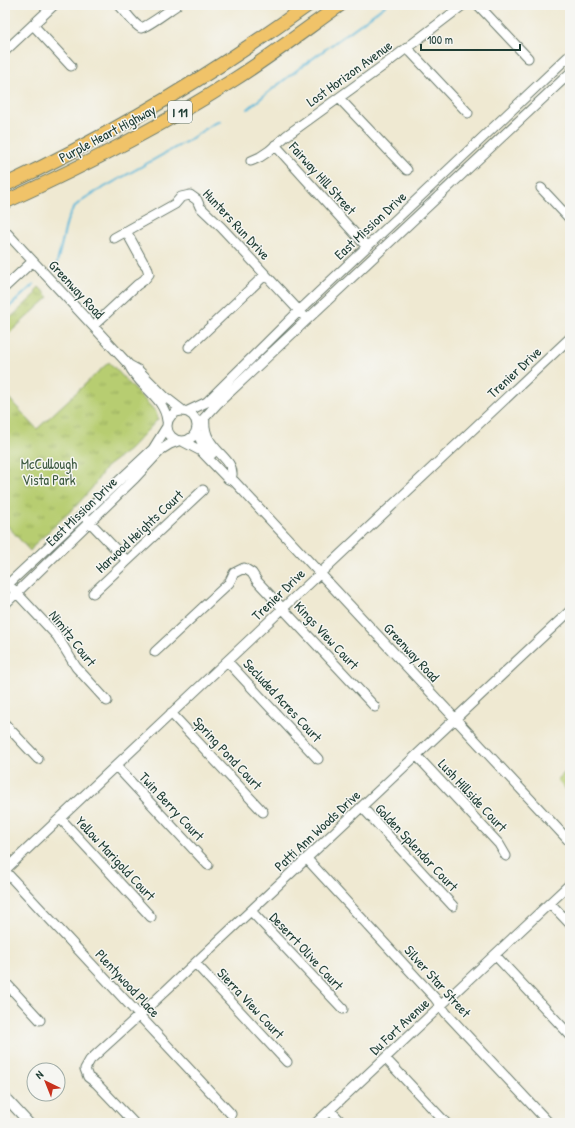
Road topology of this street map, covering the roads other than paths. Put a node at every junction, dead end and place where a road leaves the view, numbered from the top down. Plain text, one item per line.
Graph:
1 (54, 5) edge
2 (119, 5) edge
3 (177, 5) edge
4 (308, 5) edge
5 (340, 5) edge
6 (463, 5) edge
7 (478, 5) edge
8 (33, 25) junction
9 (407, 48) junction
10 (5, 51) edge
11 (570, 55) edge
12 (528, 58) dead end
13 (71, 66) dead end
14 (570, 67) edge
15 (570, 73) edge
16 (548, 94) junction
17 (339, 98) junction
18 (468, 113) dead end
19 (275, 146) junction
20 (251, 161) dead end
21 (407, 170) dead end
22 (8, 183) edge
23 (541, 188) dead end
24 (7, 202) edge
25 (570, 219) edge
26 (5, 231) edge
27 (126, 231) junction
28 (114, 238) dead end
29 (367, 247) junction
30 (33, 261) junction
31 (265, 275) junction
32 (5, 287) edge
33 (299, 310) junction
34 (307, 319) junction
35 (93, 326) junction
36 (570, 338) edge
37 (189, 347) dead end
38 (129, 365) junction
39 (185, 411) junction
40 (205, 417) junction
41 (166, 425) junction
42 (197, 428) junction
43 (180, 441) junction
44 (233, 478) junction
45 (203, 490) dead end
46 (86, 518) junction
47 (127, 562) junction
48 (320, 573) junction
49 (6, 584) edge
50 (16, 593) junction
51 (93, 593) dead end
52 (5, 604) edge
53 (283, 609) junction
54 (570, 611) edge
55 (155, 652) dead end
56 (227, 661) junction
57 (107, 701) dead end
58 (375, 707) dead end
59 (171, 713) junction
60 (456, 719) junction
61 (5, 724) edge
62 (417, 756) junction
63 (38, 759) dead end
64 (318, 759) dead end
65 (116, 766) junction
66 (362, 808) junction
67 (263, 812) dead end
68 (60, 818) junction
69 (570, 842) edge
70 (506, 856) dead end
71 (307, 859) junction
72 (208, 865) dead end
73 (5, 871) edge
74 (570, 884) edge
75 (550, 903) junction
76 (453, 906) dead end
77 (251, 911) junction
78 (151, 917) dead end
79 (570, 924) edge
80 (495, 955) junction
81 (196, 963) junction
82 (5, 982) edge
83 (441, 1006) junction
84 (343, 1009) dead end
85 (140, 1016) junction
86 (40, 1020) dead end
87 (570, 1035) edge
88 (385, 1058) junction
89 (287, 1062) dead end
90 (5, 1097) edge
91 (330, 1110) junction
92 (231, 1114) dead end
93 (548, 1122) edge
94 (29, 1123) edge
95 (134, 1123) edge
96 (316, 1123) edge
97 (342, 1123) edge
98 (446, 1123) edge

1 - 8 street
2 - 3 street
4 - 22 highway, Purple Heart Highway / I 11
5 - 24 highway, Purple Heart Highway / I 11
6 - 9 street, Lost Horizon Avenue
7 - 12 street
8 - 10 street
8 - 13 street
9 - 17 street, Lost Horizon Avenue
9 - 18 street
11 - 29 street, East Mission Drive
14 - 16 street
15 - 16 street, East Mission Drive
16 - 34 street, East Mission Drive
17 - 19 street, Lost Horizon Avenue
17 - 21 street
19 - 20 street, Lost Horizon Avenue
19 - 29 street, Fairway Hill Street
23 - 25 street
26 - 30 street, Greenway Road
27 - 28 street, Hunters Run Drive
27 - 31 street, Hunters Run Drive
27 - 35 street
29 - 33 street, East Mission Drive
30 - 32 street
30 - 35 street, Greenway Road
31 - 33 street, Hunters Run Drive
31 - 37 street
33 - 34 street, Hunters Run Drive
33 - 39 street, East Mission Drive
34 - 40 street, East Mission Drive
35 - 38 street, Greenway Road
36 - 48 street, Trenier Drive
38 - 39 street, Greenway Road
38 - 41 street, Greenway Road
39 - 41 street
39 - 42 street
40 - 42 street, East Mission Drive
40 - 44 street
41 - 43 street
41 - 46 street, East Mission Drive
42 - 43 street
42 - 44 street, Greenway Road
43 - 44 street, Greenway Road
43 - 46 street, East Mission Drive
44 - 48 street, Greenway Road
45 - 47 street, Harwood Heights Court
46 - 47 street
46 - 49 street, East Mission Drive
46 - 50 street, East Mission Drive
47 - 51 street, Harwood Heights Court
48 - 53 street, Trenier Drive
48 - 60 street, Greenway Road
49 - 50 street, Nimitz Court
50 - 52 street, East Mission Drive
50 - 57 street, Nimitz Court
53 - 55 street, Kings View Court
53 - 56 street, Trenier Drive
53 - 58 street, Kings View Court
54 - 60 street, Patti Ann Woods Drive
56 - 59 street, Trenier Drive
56 - 64 street, Secluded Acres Court
59 - 65 street, Trenier Drive
59 - 67 street, Spring Pond Court
60 - 62 street, Patti Ann Woods Drive
60 - 69 street, Greenway Road
61 - 63 street
62 - 66 street, Patti Ann Woods Drive
62 - 70 street, Lush Hillside Court
65 - 68 street, Trenier Drive
65 - 72 street, Twin Berry Court
66 - 71 street, Patti Ann Woods Drive
66 - 76 street, Golden Splendor Court
68 - 73 street, Trenier Drive
68 - 78 street, Yellow Marigold Court
71 - 77 street, Patti Ann Woods Drive
71 - 83 street, Silver Star Street
73 - 85 street, Plentywood Place
74 - 75 street, Du Fort Avenue
75 - 79 street
75 - 80 street, Du Fort Avenue
77 - 81 street, Patti Ann Woods Drive
77 - 84 street, Deserrt Olive Court
80 - 83 street, Du Fort Avenue
80 - 87 street
81 - 85 street, Patti Ann Woods Drive
81 - 89 street, Sierra View Court
82 - 86 street
83 - 88 street, Du Fort Avenue
83 - 93 street, Silver Star Street
85 - 92 street, Plentywood Place
85 - 95 street, Patti Ann Woods Drive
88 - 91 street, Du Fort Avenue
88 - 98 street
90 - 94 street
91 - 96 street, Du Fort Avenue
91 - 97 street

